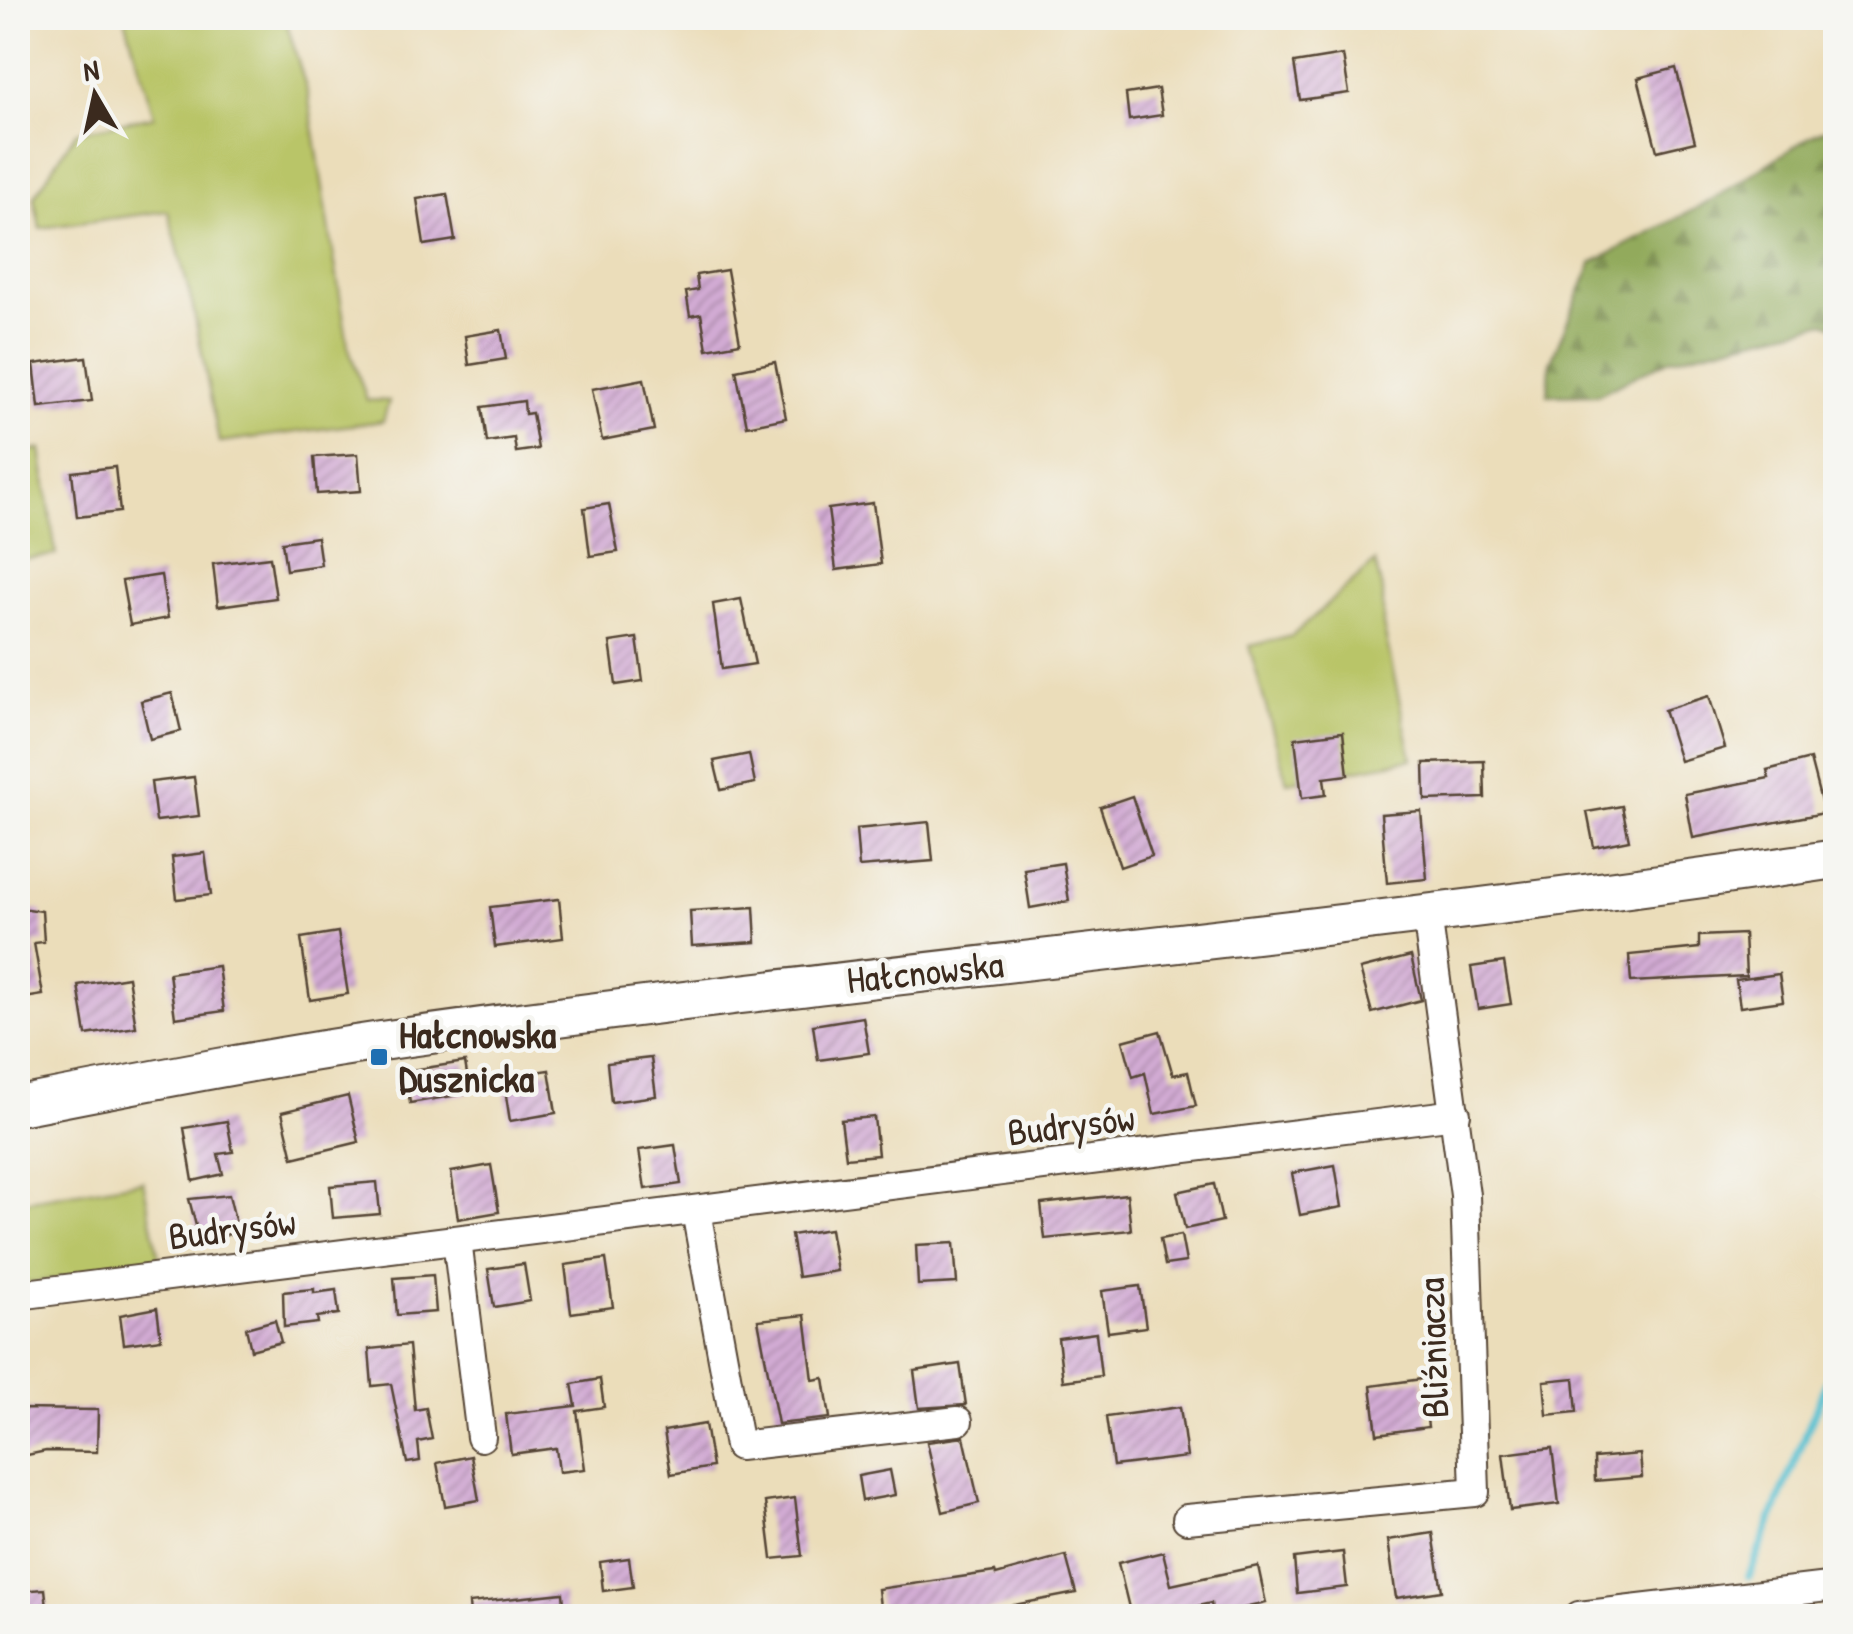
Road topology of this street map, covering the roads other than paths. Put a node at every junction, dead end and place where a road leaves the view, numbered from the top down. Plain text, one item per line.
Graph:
1 (1836, 860) edge
2 (1427, 914) junction
3 (18, 1106) edge
4 (1456, 1114) junction
5 (696, 1212) junction
6 (457, 1240) junction
7 (18, 1295) edge
8 (958, 1420) dead end
9 (481, 1437) dead end
10 (1187, 1519) dead end
11 (1836, 1586) edge
12 (1710, 1609) edge
13 (1579, 1616) edge

1 - 2 street, Hałcnowska
2 - 3 street, Hałcnowska
2 - 4 street, Bliźniacza
4 - 5 street, Budrysów
4 - 10 street, Bliźniacza
5 - 6 street, Budrysów
5 - 8 street
6 - 7 street, Budrysów
6 - 9 street
11 - 12 street
12 - 13 street

